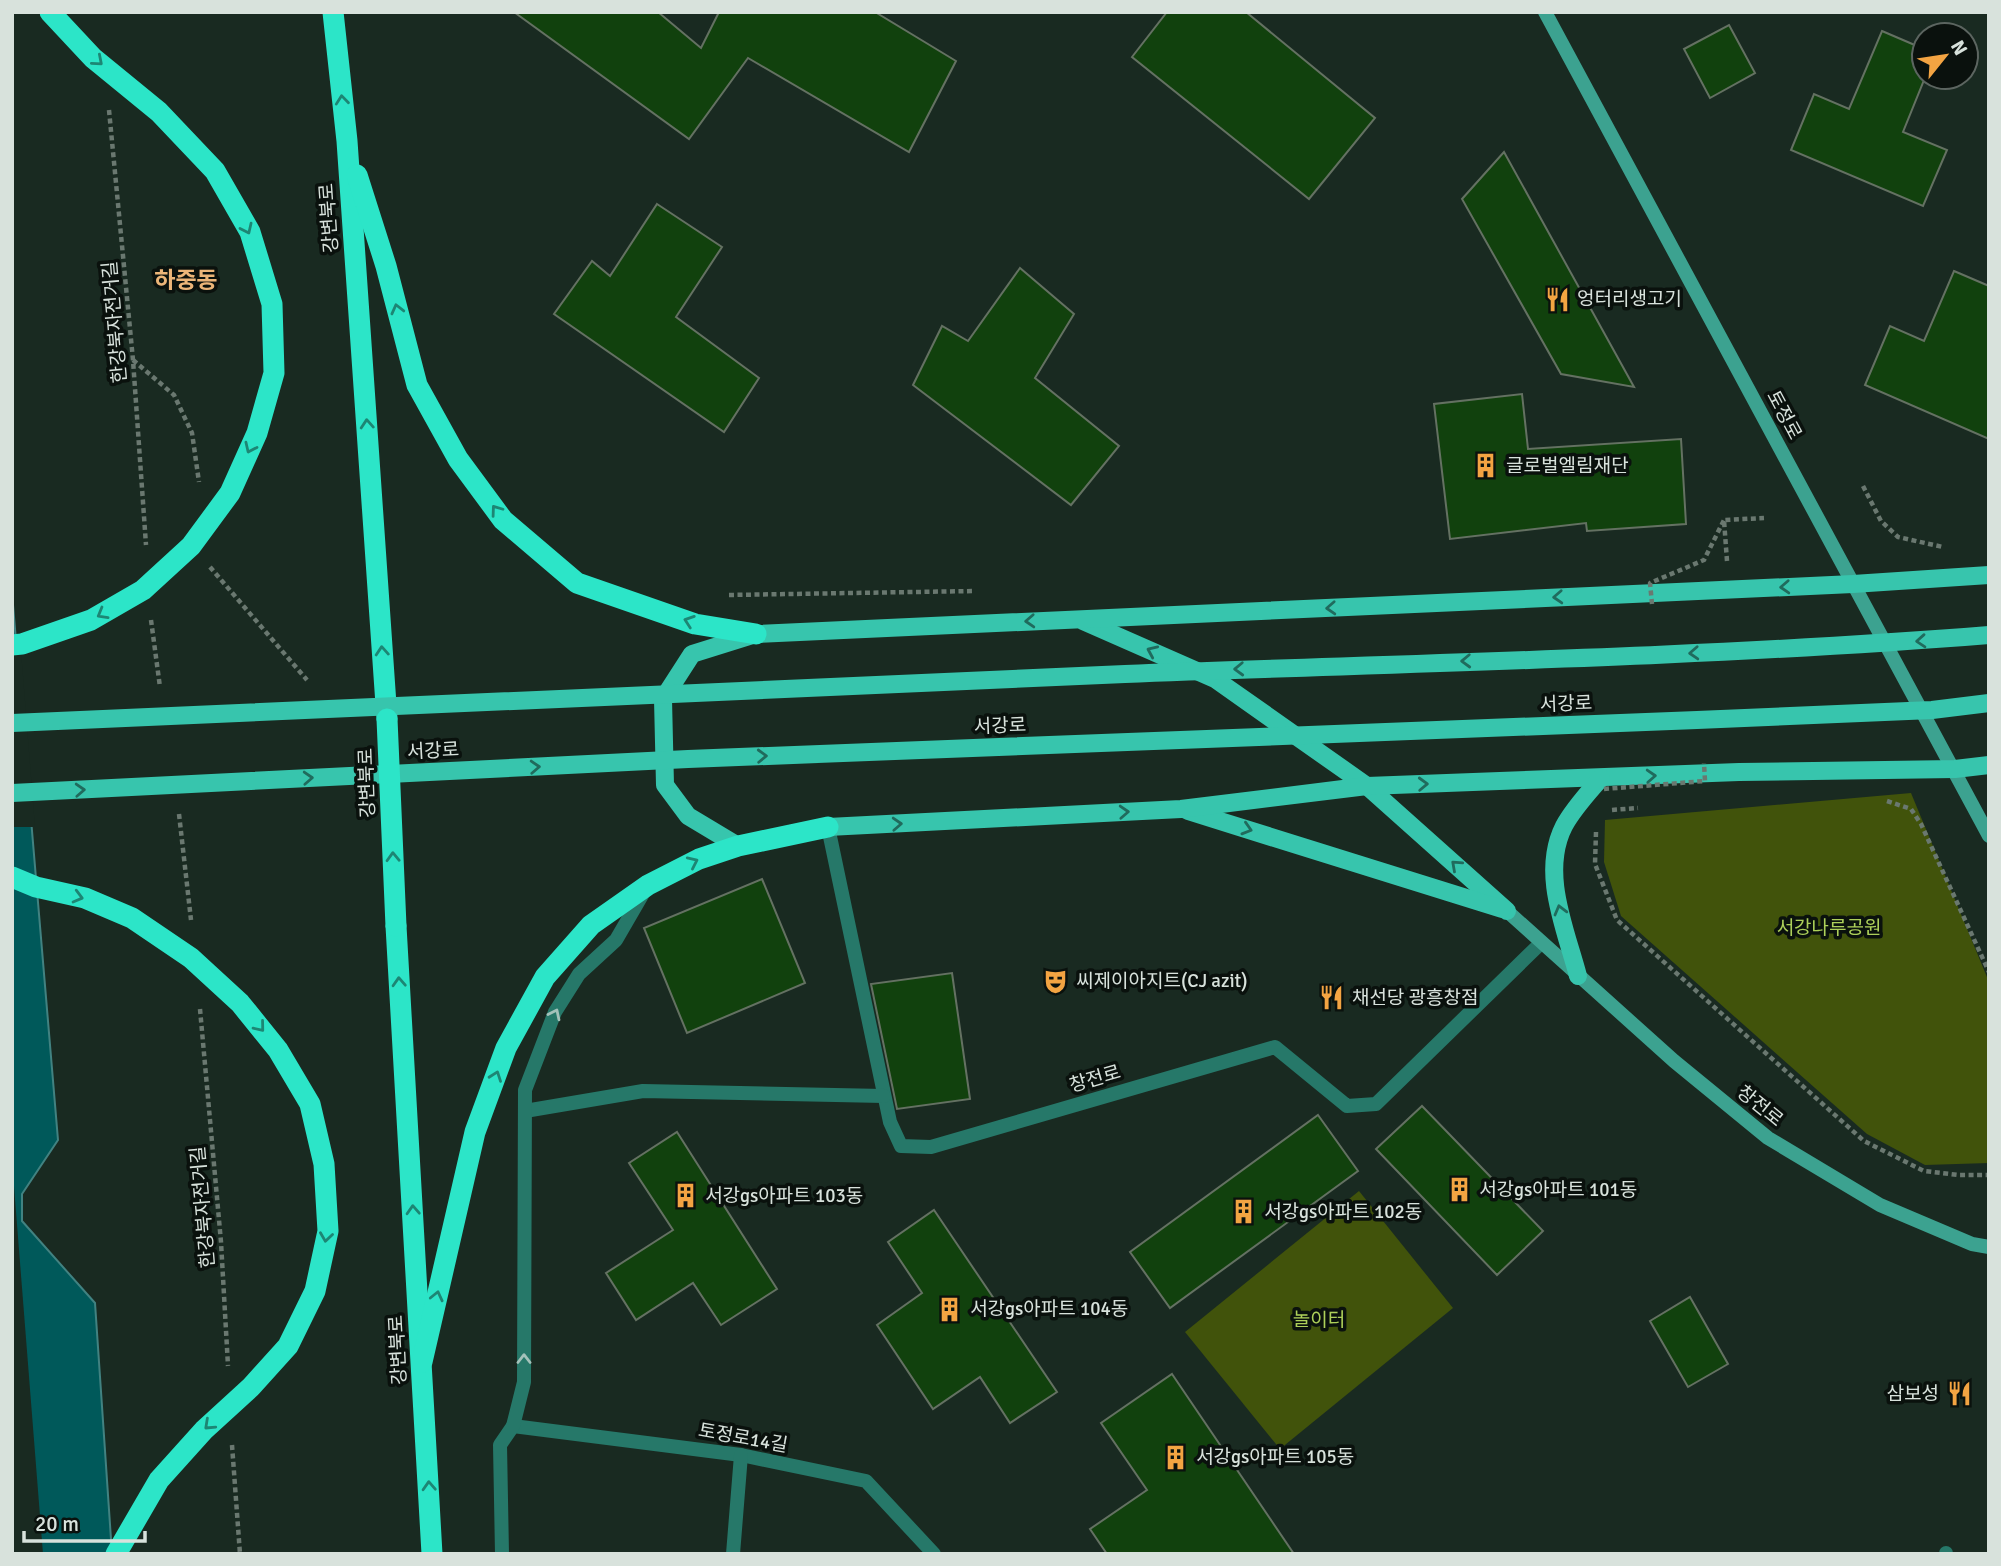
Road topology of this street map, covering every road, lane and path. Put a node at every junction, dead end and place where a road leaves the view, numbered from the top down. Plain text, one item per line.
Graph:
1 (50, 12) edge
2 (332, 12) edge
3 (1545, 12) edge
4 (108, 99) dead end
5 (347, 141) junction
6 (1863, 486) dead end
7 (1724, 520) dead end
8 (146, 549) dead end
9 (1955, 550) dead end
10 (1989, 575) edge
11 (1853, 584) junction
12 (1652, 604) dead end
13 (150, 617) dead end
14 (1078, 619) junction
15 (151, 630) dead end
16 (756, 634) junction
17 (1989, 635) edge
18 (12, 645) edge
19 (1989, 703) edge
20 (12, 723) edge
21 (1704, 763) dead end
22 (1989, 765) edge
23 (1955, 769) junction
24 (1603, 784) junction
25 (1367, 786) junction
26 (12, 793) edge
27 (1876, 800) dead end
28 (1648, 808) dead end
29 (1181, 809) junction
30 (1609, 810) dead end
31 (1596, 824) dead end
32 (828, 827) junction
33 (1989, 836) edge
34 (738, 846) junction
35 (185, 859) dead end
36 (12, 877) edge
37 (648, 885) junction
38 (1507, 911) junction
39 (192, 925) dead end
40 (1541, 943) junction
41 (1989, 972) edge
42 (1578, 976) junction
43 (199, 1005) dead end
44 (884, 1096) junction
45 (525, 1111) junction
46 (1989, 1174) edge
47 (1989, 1232) edge
48 (1972, 1244) junction
49 (1989, 1247) edge
50 (422, 1362) junction
51 (228, 1377) dead end
52 (513, 1426) junction
53 (232, 1445) dead end
54 (741, 1455) junction
55 (116, 1554) edge
56 (240, 1554) edge
57 (432, 1554) edge
58 (502, 1554) edge
59 (733, 1554) edge
60 (934, 1554) edge

1 -> 18 highway, bridge
5 -> 2 highway, 강변북로
3 - 11 main road, 토정로
4 - 8 path, 한강북자전거길
16 -> 5 highway
50 -> 5 highway, 강변북로, bridge
6 - 9 path
7 - 12 path, bridge
10 - 11 main road
11 -> 14 main road
11 - 23 main road, 토정로
13 - 15 path
14 -> 16 main road
25 -> 14 main road
16 - 34 main road
17 -> 20 main road, bridge
26 -> 19 main road, 서강로, bridge
21 - 24 path, bridge
22 - 23 main road
24 -> 23 main road
23 - 33 main road, 토정로
25 -> 24 main road
42 -> 24 main road
25 - 29 main road
38 -> 25 main road
27 - 41 path
28 - 30 path
32 -> 29 main road
29 -> 38 main road
31 - 46 path
32 - 34 highway
32 - 44 street, 창전로
37 -> 34 highway
35 - 39 path
36 -> 55 highway, bridge
45 -> 37 street
50 -> 37 highway
38 - 40 main road, 창전로
40 - 42 main road, 창전로
40 - 44 street, 창전로
42 - 48 main road, 창전로
43 - 51 path, 한강북자전거길
44 - 45 street
52 -> 45 street
47 - 48 main road
48 - 49 main road, 창전로
57 -> 50 highway, 강변북로
52 - 54 street, 토정로14길
52 - 58 street
53 - 56 path
54 - 59 street
54 - 60 street, 토정로14길

